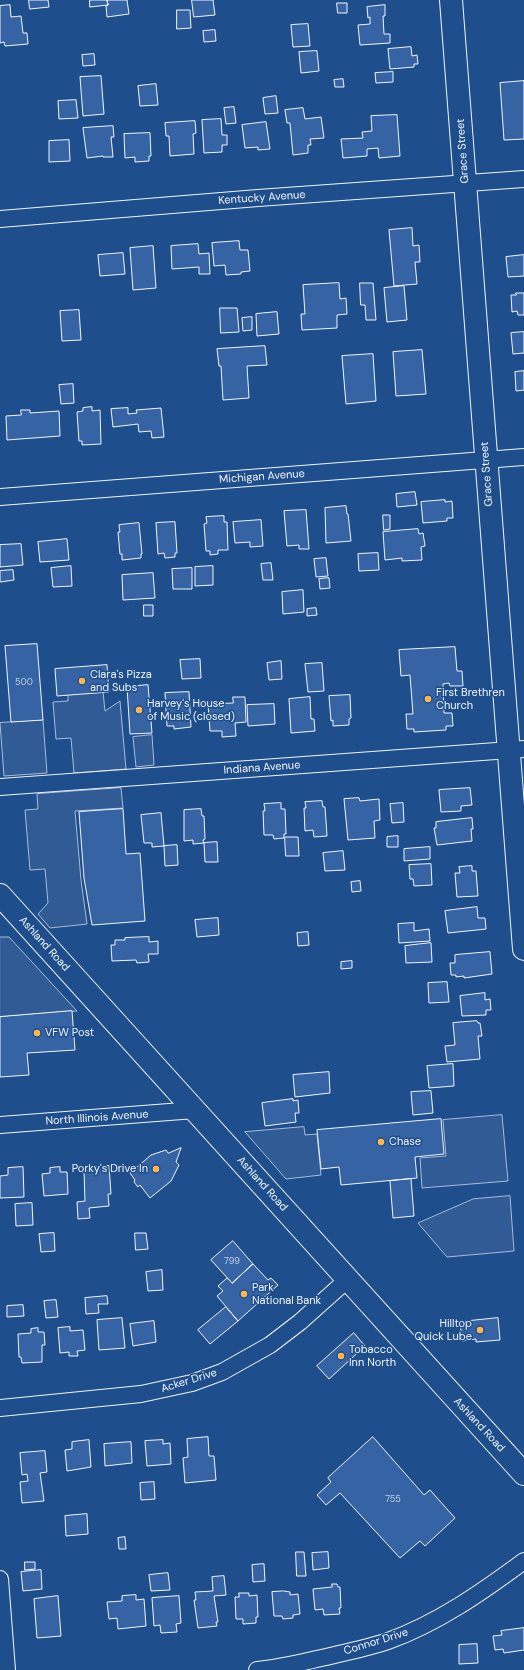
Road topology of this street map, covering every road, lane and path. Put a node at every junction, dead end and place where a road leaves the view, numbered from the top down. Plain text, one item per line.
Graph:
1 (451, 0) edge
2 (524, 179) edge
3 (465, 183) junction
4 (0, 219) edge
5 (524, 457) edge
6 (486, 460) junction
7 (0, 496) edge
8 (516, 749) edge
9 (0, 787) edge
10 (0, 895) edge
11 (524, 949) edge
12 (195, 1110) junction
13 (0, 1125) edge
14 (348, 1279) junction
15 (0, 1408) edge
16 (524, 1474) edge
17 (524, 1561) edge
18 (0, 1579) edge
19 (7, 1670) edge
20 (257, 1670) edge

1 - 3 street, Grace Street
2 - 3 street, Kentucky Avenue
3 - 4 street, Kentucky Avenue
3 - 6 street, Grace Street
5 - 6 street, Michigan Avenue
6 - 7 street, Michigan Avenue
6 - 8 street, Grace Street
8 - 9 street, Indiana Avenue
8 - 11 street, Grace Street
10 - 12 street, Ashland Road
12 - 13 street, North Illinois Avenue
12 - 14 street, Ashland Road
14 - 15 street, Acker Drive
14 - 16 street, Ashland Road
17 - 20 street, Connor Drive
18 - 19 street

